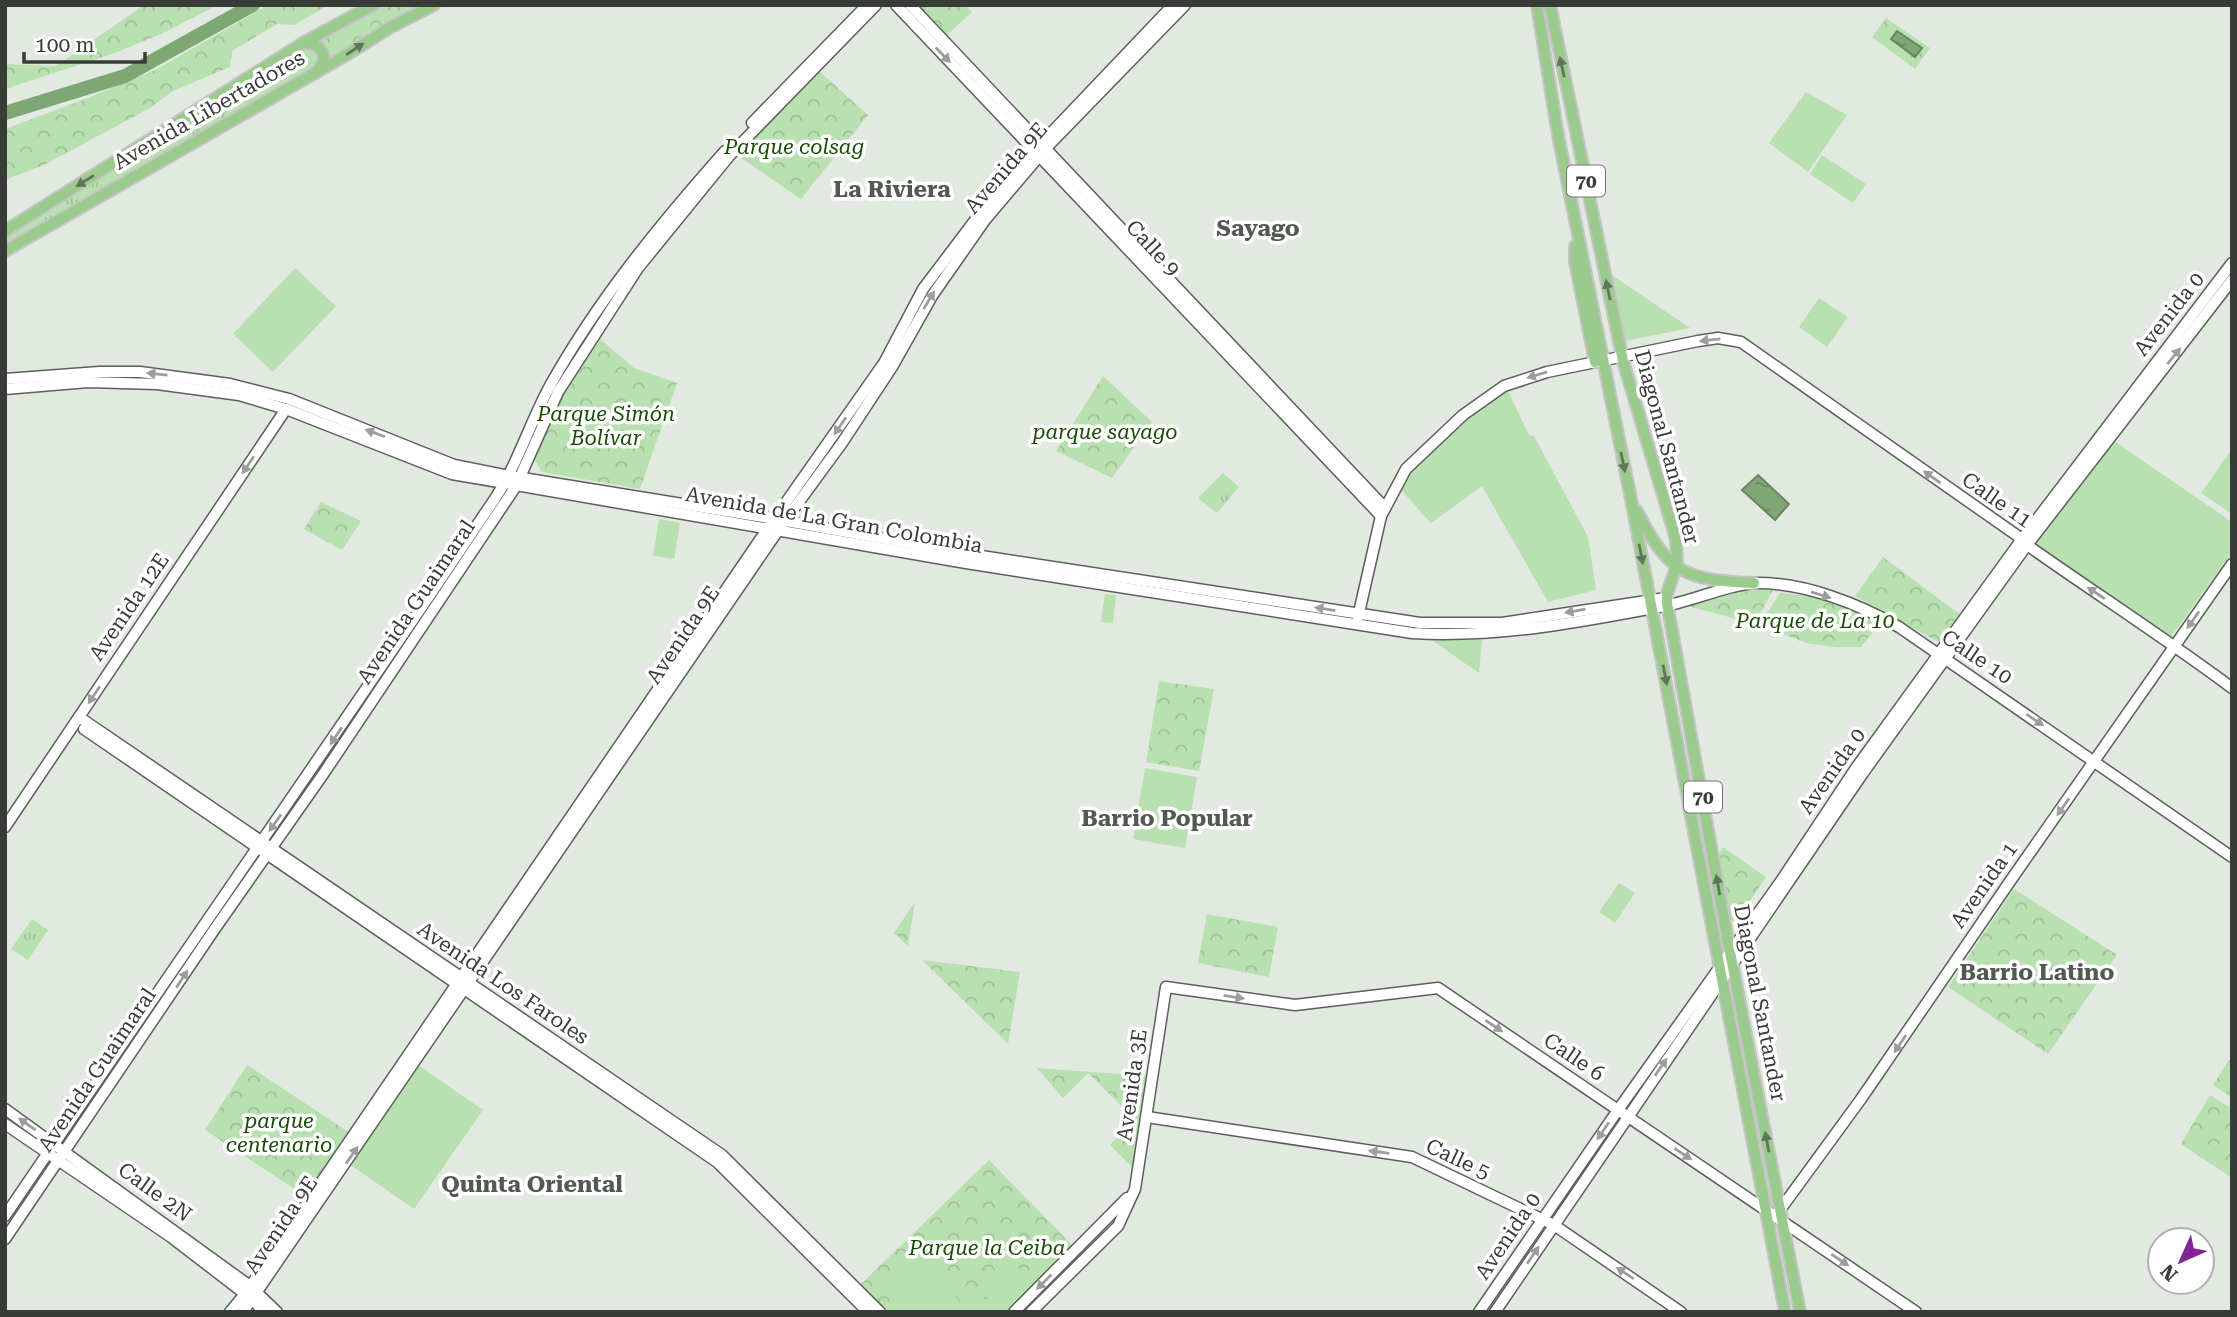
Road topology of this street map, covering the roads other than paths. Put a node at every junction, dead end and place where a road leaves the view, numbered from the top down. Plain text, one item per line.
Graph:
1 (373, 5) edge
2 (434, 5) edge
3 (867, 5) edge
4 (876, 5) edge
5 (896, 5) edge
6 (910, 5) edge
7 (1173, 5) edge
8 (1185, 5) edge
9 (1537, 5) edge
10 (1550, 5) edge
11 (303, 43) junction
12 (318, 70) junction
13 (1040, 150) junction
14 (5, 231) edge
15 (5, 251) edge
16 (2232, 263) edge
17 (2232, 280) edge
18 (1622, 357) junction
19 (1599, 362) junction
20 (5, 379) edge
21 (5, 389) edge
22 (286, 409) junction
23 (1648, 448) junction
24 (513, 481) junction
25 (1631, 499) junction
26 (1383, 512) junction
27 (777, 524) junction
28 (2025, 542) junction
29 (2232, 564) edge
30 (1676, 568) junction
31 (1754, 583) junction
32 (1667, 602) junction
33 (1651, 604) junction
34 (1357, 619) junction
35 (2175, 645) junction
36 (1942, 656) junction
37 (2232, 688) edge
38 (77, 720) junction
39 (2094, 761) junction
40 (5, 827) edge
41 (260, 845) junction
42 (270, 852) junction
43 (2232, 857) edge
44 (1732, 957) junction
45 (1719, 967) junction
46 (1722, 979) junction
47 (463, 984) junction
48 (1166, 987) joint
49 (5, 1109) edge
50 (1618, 1110) junction
51 (1627, 1116) junction
52 (1147, 1117) junction
53 (5, 1124) edge
54 (51, 1148) junction
55 (62, 1156) junction
56 (1135, 1189) junction
57 (1776, 1214) junction
58 (5, 1216) edge
59 (1542, 1219) junction
60 (1554, 1225) junction
61 (5, 1239) edge
62 (251, 1293) junction
63 (230, 1312) edge
64 (243, 1312) edge
65 (264, 1312) edge
66 (277, 1312) edge
67 (868, 1312) edge
68 (880, 1312) edge
69 (1014, 1312) edge
70 (1031, 1312) edge
71 (1479, 1312) edge
72 (1495, 1312) edge
73 (1681, 1312) edge
74 (1785, 1312) edge
75 (1800, 1312) edge
76 (1916, 1312) edge

1 - 11 main road, Avenida Libertadores
12 -> 2 main road, Avenida Libertadores
3 - 24 street, Avenida Guaimaral
4 - 24 street, Avenida Guaimaral
5 -> 13 street, Calle 9
6 - 13 street, Calle 9
7 - 13 street, Avenida 9E
8 - 13 street, Avenida 9E
9 - 19 main road, Diagonal Santander / 70
18 -> 10 main road, Diagonal Santander / 70
11 - 12 main road
11 -> 14 main road, Avenida Libertadores
12 - 15 main road, Avenida Libertadores
13 - 26 street, Calle 9
13 - 27 street, Avenida 9E
16 - 28 street, Avenida 0
28 -> 17 street, Avenida 0
18 - 19 street
18 - 23 main road, Diagonal Santander / 70
28 -> 18 street, Calle 11
19 - 23 main road
19 -> 25 main road, Diagonal Santander / 70
19 -> 26 street
24 -> 20 street, Avenida de La Gran Colombia
21 - 22 street, Avenida de La Gran Colombia
22 - 24 street, Avenida de La Gran Colombia
22 -> 38 street, Avenida 12E
23 - 30 main road, Diagonal Santander / 70
24 - 27 street, Avenida de La Gran Colombia
24 -> 41 street, Avenida Guaimaral
24 - 42 street, Avenida Guaimaral
25 - 30 main road
25 -> 33 main road, Diagonal Santander / 70
26 - 34 street
27 - 34 street, Avenida de La Gran Colombia
27 - 47 street, Avenida 9E
35 -> 28 street, Calle 11
28 - 36 street, Avenida 0
29 -> 35 street, Avenida 1
30 - 31 main road
30 - 32 main road, Diagonal Santander / 70
31 - 32 street, Calle 10
31 -> 36 street, Calle 10
32 - 33 street, Avenida de La Gran Colombia
44 -> 32 main road, Diagonal Santander / 70
33 - 34 street, Avenida de La Gran Colombia
33 -> 45 main road, Diagonal Santander / 70
35 - 37 street, Calle 11
35 - 39 street, Avenida 1
36 -> 39 street, Calle 10
36 - 44 street, Avenida 0
38 - 40 street, Avenida 12E
38 - 41 street, Avenida Los Faroles
39 - 43 street, Calle 10
39 -> 57 street, Avenida 1
41 - 42 street, Avenida Los Faroles
41 - 54 street, Avenida Guaimaral
42 - 47 street, Avenida Los Faroles
55 -> 42 street, Avenida Guaimaral
44 - 45 street, Avenida 0
44 - 46 street, Avenida 0
57 -> 44 main road, Diagonal Santander / 70
45 - 46 main road, Diagonal Santander / 70
45 - 50 street, Avenida 0
51 -> 46 street, Avenida 0
46 - 57 main road, Diagonal Santander / 70
47 - 62 street, Avenida 9E
47 - 67 street, Avenida Los Faroles
47 - 68 street, Avenida Los Faroles
48 -> 50 street, Calle 6
48 - 52 street, Avenida 3E
54 -> 49 street, Calle 2N
50 - 51 street, Calle 6
50 -> 59 street, Avenida 0
51 -> 57 street, Calle 6
51 - 60 street, Avenida 0
52 - 56 street, Avenida 3E
59 -> 52 street, Calle 5
53 - 54 street, Calle 2N
54 - 55 street, Calle 2N
54 - 58 street, Avenida Guaimaral
55 - 61 street, Avenida Guaimaral
55 - 62 street, Calle 2N
56 -> 69 street
56 - 70 street, Avenida 3E
57 - 74 main road, Diagonal Santander / 70
57 - 75 main road, Diagonal Santander / 70
57 -> 76 street, Calle 6
59 - 60 street, Calle 5
59 - 71 street, Avenida 0
72 -> 60 street, Avenida 0
73 -> 60 street, Calle 5
62 - 63 street, Avenida 9E
62 - 64 street, Avenida 9E
62 - 65 street, Calle 2N
62 - 66 street, Calle 2N

